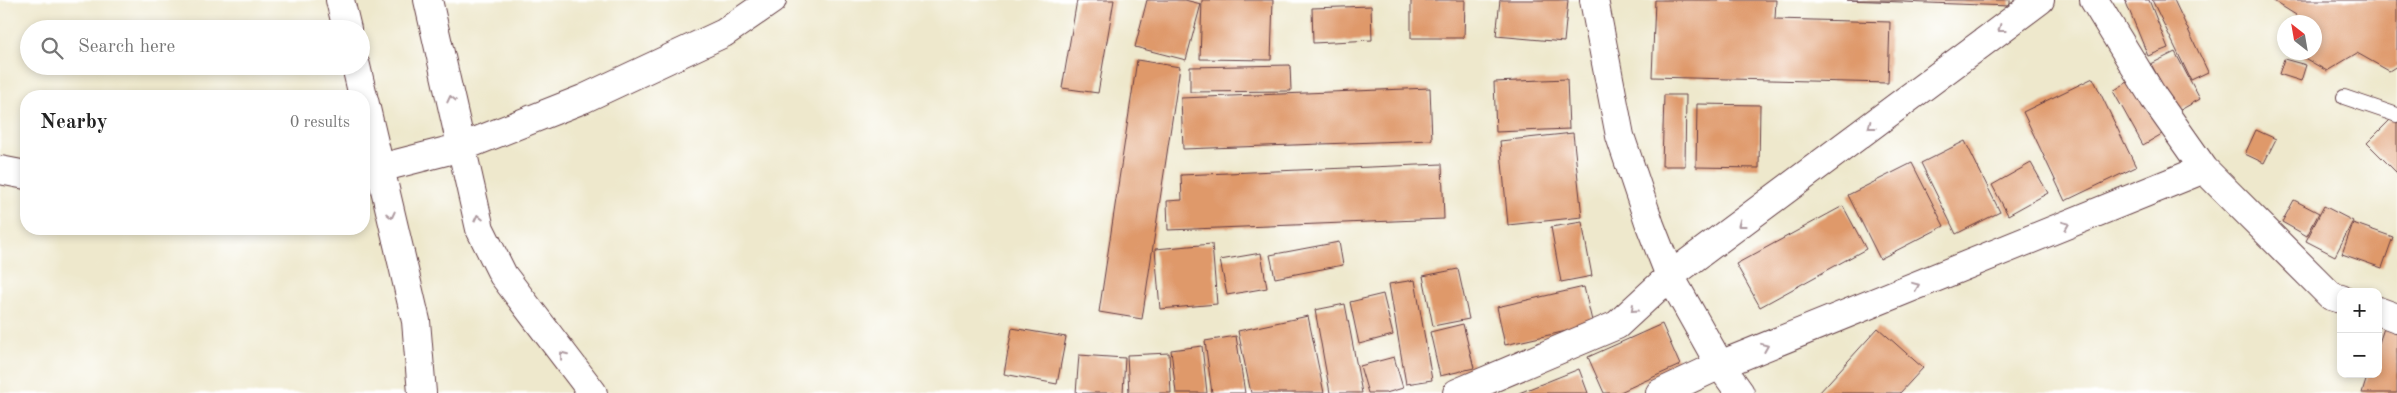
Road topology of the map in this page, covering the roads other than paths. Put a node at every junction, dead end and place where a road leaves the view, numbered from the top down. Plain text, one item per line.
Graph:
1 (340, 0) edge
2 (428, 0) edge
3 (772, 0) edge
4 (1594, 0) edge
5 (2040, 0) edge
6 (2094, 0) edge
7 (345, 20) edge
8 (358, 75) edge
9 (362, 90) edge
10 (2344, 97) dead end
11 (2397, 115) edge
12 (462, 147) junction
13 (370, 152) edge
14 (372, 169) edge
15 (2204, 169) junction
16 (0, 170) edge
17 (20, 173) edge
18 (1670, 276) junction
19 (2337, 298) edge
20 (2382, 312) edge
21 (2397, 318) edge
22 (1720, 366) junction
23 (422, 393) edge
24 (593, 393) edge
25 (1457, 393) edge
26 (1660, 393) edge
27 (1698, 393) edge
28 (1740, 393) edge

1 - 7 street
12 -> 2 street
3 - 12 street
4 - 18 street
5 -> 18 street
6 - 15 street
8 - 9 street
10 - 11 lane
12 - 14 street
24 -> 12 street
13 - 14 street
14 -> 23 street
15 - 19 street
22 -> 15 street
16 - 17 street
18 - 22 street
18 -> 25 street
20 - 21 street
22 - 26 street
22 - 27 street
22 - 28 street

